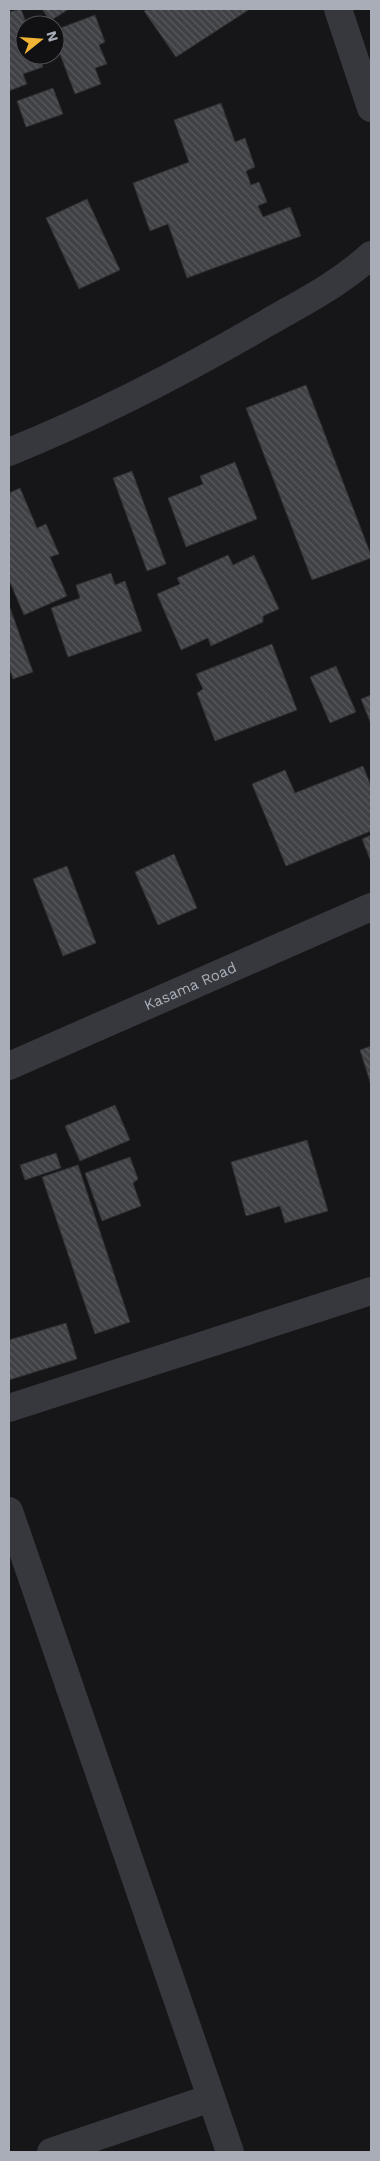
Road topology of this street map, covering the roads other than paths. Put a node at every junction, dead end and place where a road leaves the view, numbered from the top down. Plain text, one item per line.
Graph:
1 (338, 9) edge
2 (371, 108) edge
3 (371, 255) edge
4 (9, 452) edge
5 (371, 907) edge
6 (9, 1066) edge
7 (371, 1291) edge
8 (9, 1408) edge
9 (9, 1511) edge
10 (211, 2098) junction
11 (51, 2152) edge
12 (230, 2152) edge

1 - 2 street
3 - 4 street
5 - 6 street, Kasama Road
7 - 8 street
9 - 10 street
10 - 11 street
10 - 12 street

